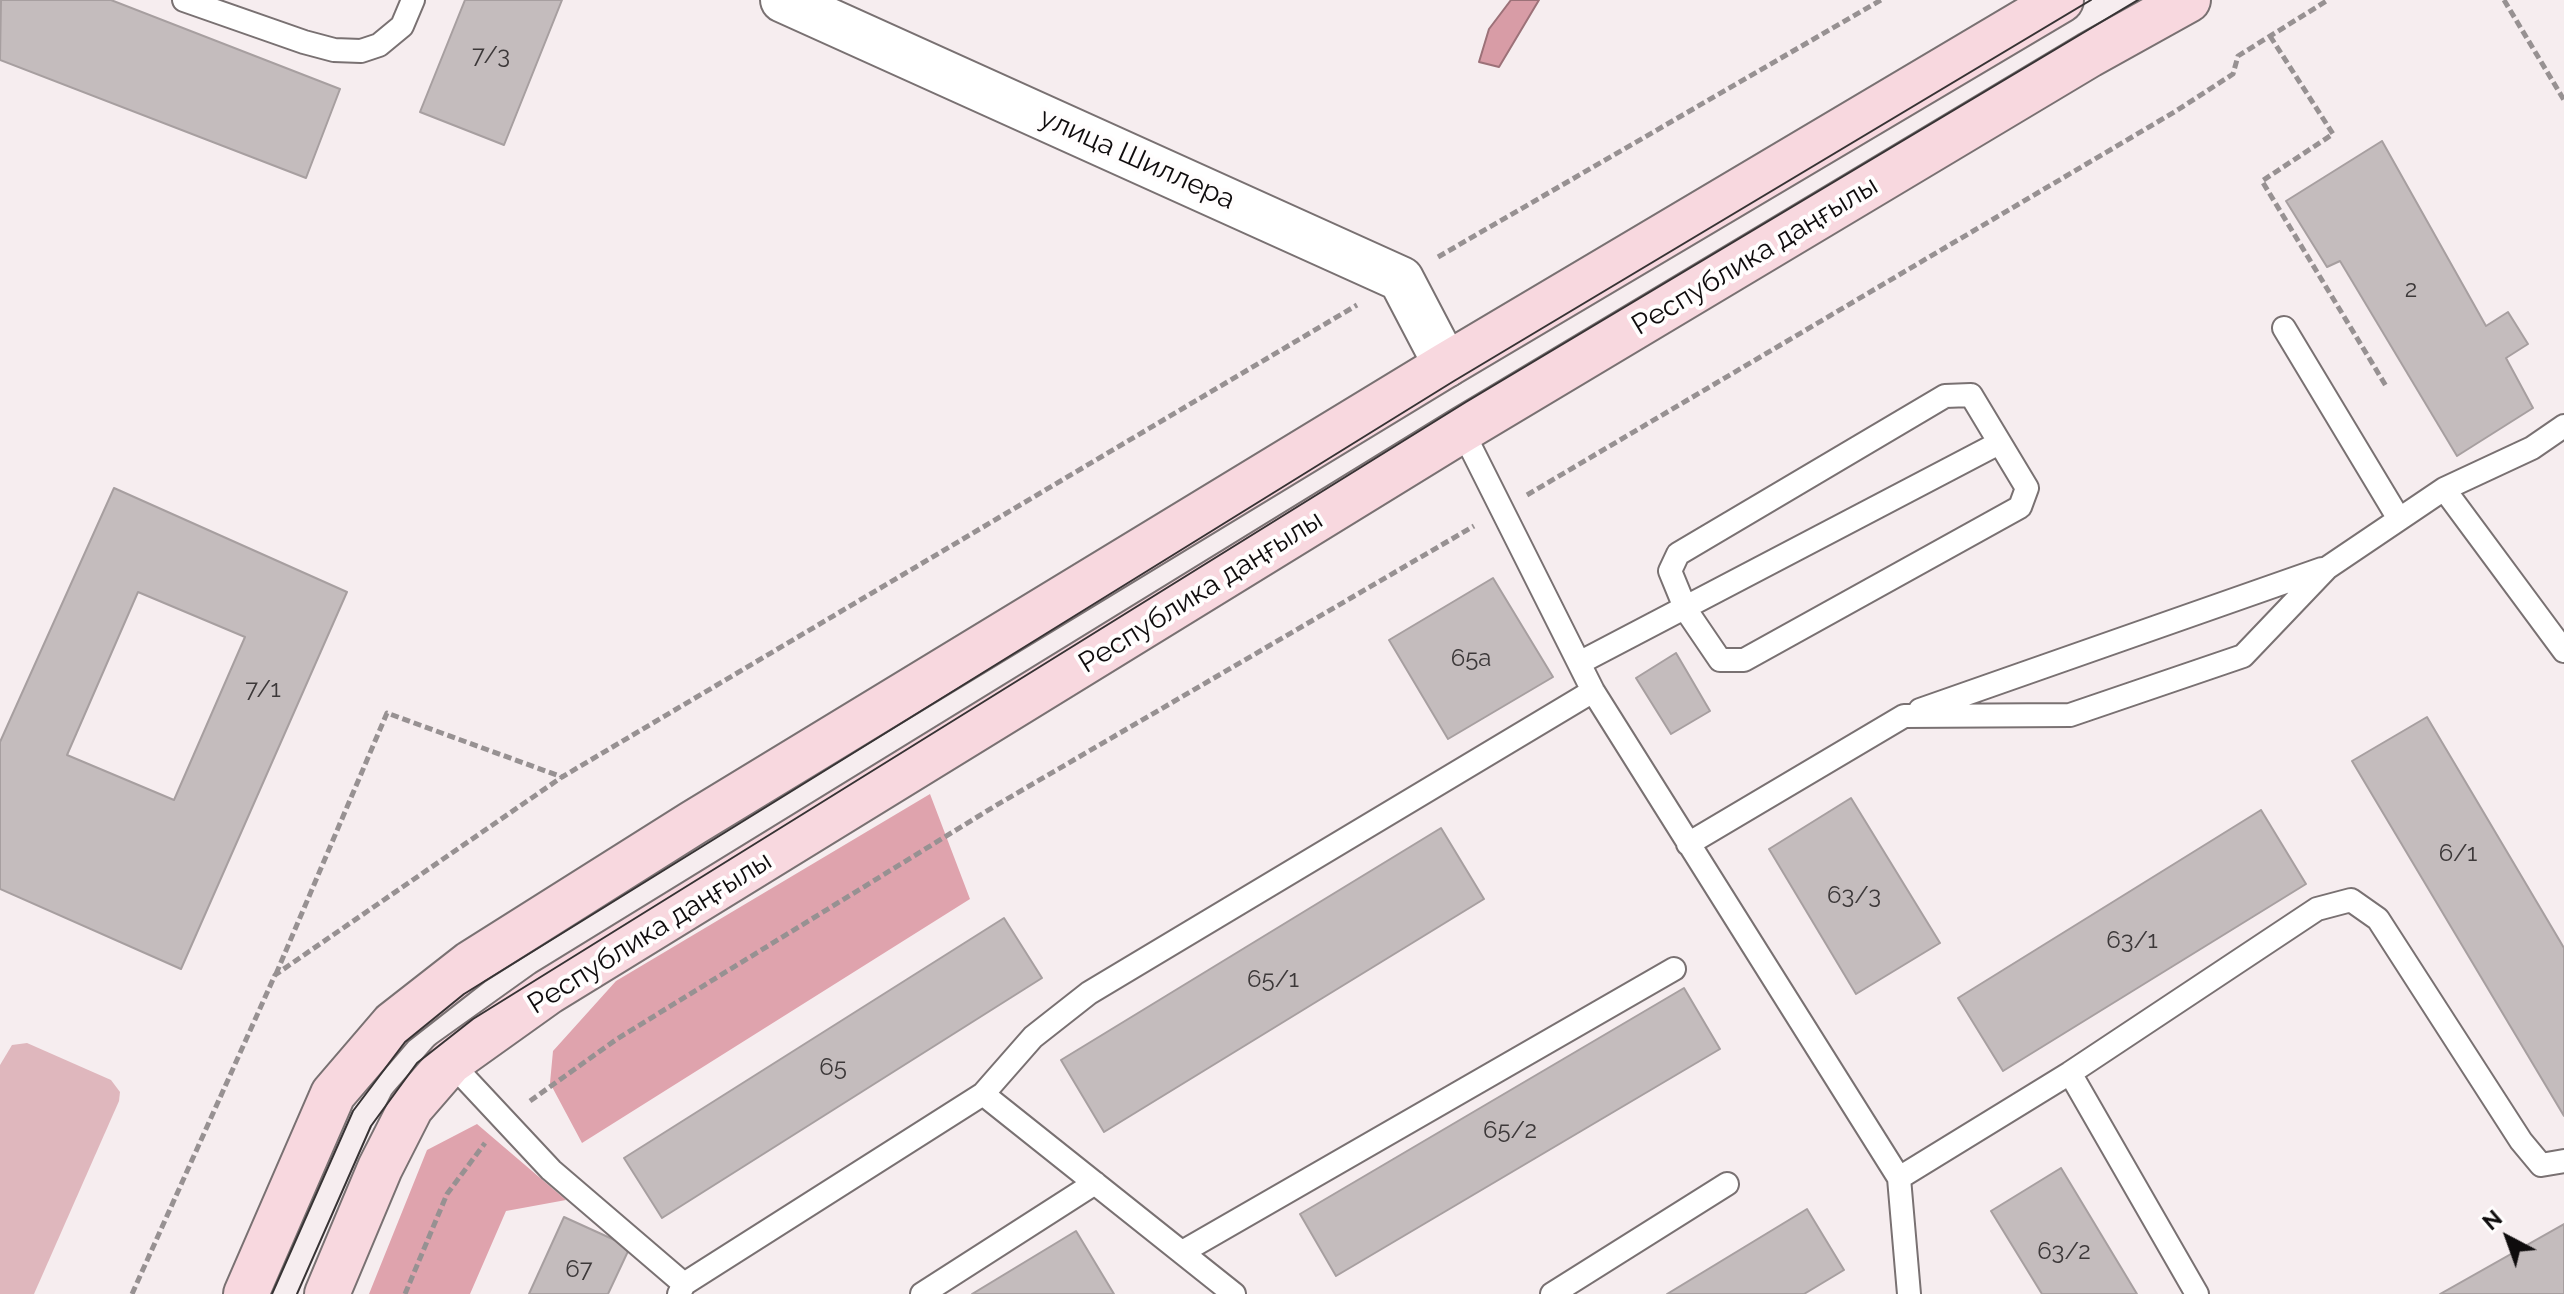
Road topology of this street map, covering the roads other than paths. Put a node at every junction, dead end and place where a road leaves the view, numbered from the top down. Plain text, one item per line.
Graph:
1 (184, 0) edge
2 (413, 0) edge
3 (2061, 0) edge
4 (2188, 0) edge
5 (810, 6) edge
6 (2284, 328) dead end
7 (1446, 365) junction
8 (2564, 426) edge
9 (1462, 430) junction
10 (1999, 443) junction
11 (2444, 489) junction
12 (2399, 519) junction
13 (2327, 568) junction
14 (1686, 610) junction
15 (2564, 651) edge
16 (1579, 663) junction
17 (1593, 691) junction
18 (1904, 716) junction
19 (1688, 844) junction
20 (1674, 969) dead end
21 (450, 1062) junction
22 (2070, 1073) junction
23 (983, 1094) junction
24 (2564, 1161) edge
25 (1899, 1178) junction
26 (1095, 1183) junction
27 (1727, 1184) dead end
28 (1184, 1251) junction
29 (682, 1289) edge
30 (246, 1294) edge
31 (327, 1294) edge
32 (922, 1294) edge
33 (1234, 1294) edge
34 (1552, 1294) edge
35 (1909, 1294) edge
36 (2197, 1294) edge

1 - 2 lane
3 - 7 main road
4 - 9 main road, Республика даңғылы
5 - 7 street, улица Шиллера
6 - 12 lane
7 - 30 main road
8 - 11 lane
9 - 16 lane
9 - 21 main road, Республика даңғылы
10 - 14 lane
10 - 14 lane
10 - 14 lane
11 - 12 lane
11 - 15 lane
12 - 13 lane
13 - 18 lane
13 - 18 lane
14 - 16 lane
16 - 17 lane
17 - 19 lane
17 - 23 lane
18 - 19 lane
19 - 25 lane
20 - 28 lane
21 - 29 lane
21 - 31 main road, Республика даңғылы
22 - 24 lane
22 - 25 lane
22 - 36 lane
23 - 26 lane
23 - 29 lane
25 - 35 lane
26 - 28 lane
26 - 32 lane
27 - 34 lane
28 - 33 lane

